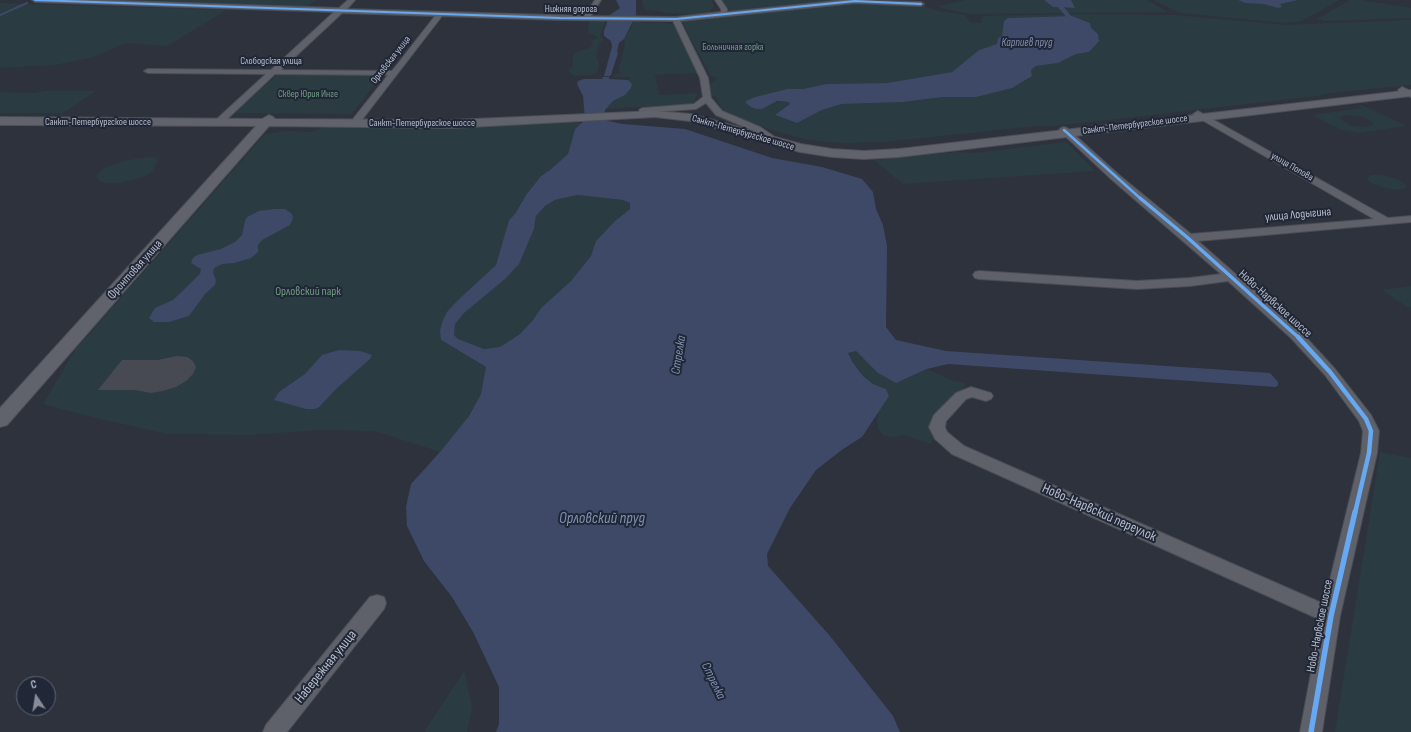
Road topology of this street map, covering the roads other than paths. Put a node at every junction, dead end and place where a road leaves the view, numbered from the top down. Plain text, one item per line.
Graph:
1 (35, 0) edge
2 (352, 0) edge
3 (598, 0) edge
4 (718, 0) edge
5 (921, 4) dead end
6 (340, 10) junction
7 (440, 14) junction
8 (724, 14) junction
9 (586, 18) junction
10 (676, 19) junction
11 (148, 72) dead end
12 (273, 72) junction
13 (394, 73) junction
14 (1409, 92) edge
15 (707, 98) junction
16 (643, 111) junction
17 (616, 113) junction
18 (577, 116) junction
19 (1201, 116) junction
20 (0, 118) edge
21 (222, 119) junction
22 (358, 119) junction
23 (0, 121) edge
24 (267, 121) junction
25 (1066, 131) junction
26 (769, 137) junction
27 (1411, 219) edge
28 (1386, 221) junction
29 (1188, 238) junction
30 (979, 275) dead end
31 (1230, 277) junction
32 (986, 396) dead end
33 (0, 420) edge
34 (377, 603) dead end
35 (1331, 616) junction
36 (274, 732) edge
37 (1311, 732) edge

1 - 6 street, Нижняя дорога
2 - 6 street
3 - 9 street
4 - 8 street
5 - 8 street, Нижняя дорога
6 - 7 street, Нижняя дорога
6 - 12 street
7 - 9 street, Нижняя дорога
7 - 13 street, Орловская улица
8 - 10 street, Нижняя дорога
9 - 10 street, Нижняя дорога
10 - 15 street
11 - 12 street, Слободская улица
12 - 13 street, Слободская улица
12 - 21 street
13 - 22 street, Орловская улица
14 - 19 main road, Санкт-Петербургское шоссе
15 - 16 street
15 - 26 street
16 - 17 main road, Санкт-Петербургское шоссе
16 - 26 main road, Санкт-Петербургское шоссе
17 - 18 main road, Санкт-Петербургское шоссе
17 - 25 main road, Санкт-Петербургское шоссе
18 - 22 main road, Санкт-Петербургское шоссе
18 - 24 main road, Санкт-Петербургское шоссе
19 - 25 main road, Санкт-Петербургское шоссе
19 - 28 street, улица Попова
20 - 21 main road, Санкт-Петербургское шоссе
21 - 24 main road, Санкт-Петербургское шоссе
22 - 24 main road, Санкт-Петербургское шоссе
23 - 24 main road, Санкт-Петербургское шоссе
24 - 33 main road, Фронтовая улица
25 - 26 main road, Санкт-Петербургское шоссе
25 - 29 street, Ново-Нарвское шоссе
27 - 28 street, улица Лодыгина
28 - 29 street, улица Лодыгина
29 - 31 street, Ново-Нарвское шоссе
30 - 31 street
31 - 35 street, Ново-Нарвское шоссе
32 - 35 street, Ново-Нарвский переулок
34 - 36 street, Набережная улица
35 - 37 street, Ново-Нарвское шоссе

